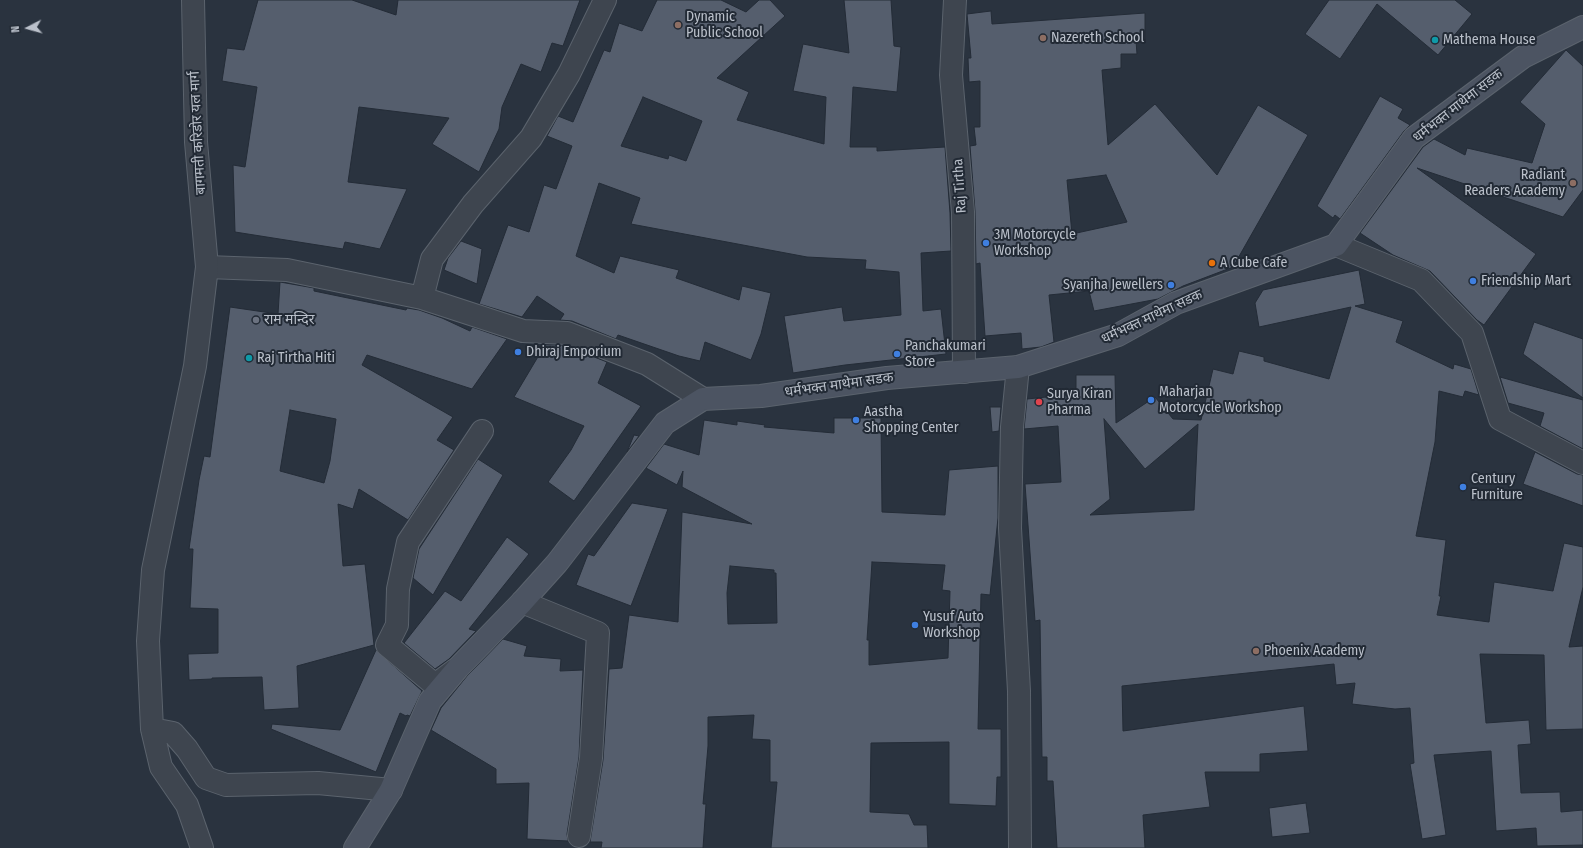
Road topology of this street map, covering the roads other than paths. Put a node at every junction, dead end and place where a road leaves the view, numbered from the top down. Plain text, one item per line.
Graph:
1 (193, 0) edge
2 (605, 0) edge
3 (955, 0) edge
4 (1583, 27) edge
5 (1336, 245) junction
6 (207, 267) junction
7 (422, 298) junction
8 (1018, 367) junction
9 (964, 372) junction
10 (703, 399) junction
11 (482, 431) dead end
12 (1583, 464) edge
13 (522, 602) junction
14 (458, 668) junction
15 (152, 729) junction
16 (391, 790) junction
17 (579, 836) dead end
18 (1020, 847) dead end
19 (202, 848) edge
20 (355, 848) edge

1 - 6 street, बागमती करिडोर यल मार्ग
2 - 7 street
3 - 9 street, Raj Tirtha
4 - 5 main road, धर्मभक्त माथेमा सडक
5 - 8 main road, धर्मभक्त माथेमा सडक
5 - 12 street
6 - 7 street
6 - 15 street, बागमती करिडोर यल मार्ग
7 - 10 street
8 - 9 main road, धर्मभक्त माथेमा सडक
8 - 18 street
9 - 10 main road, धर्मभक्त माथेमा सडक
10 - 13 main road
11 - 14 street
13 - 14 main road
13 - 17 street
14 - 16 main road
15 - 16 street
15 - 19 street, बागमती करिडोर यल मार्ग
16 - 20 main road

